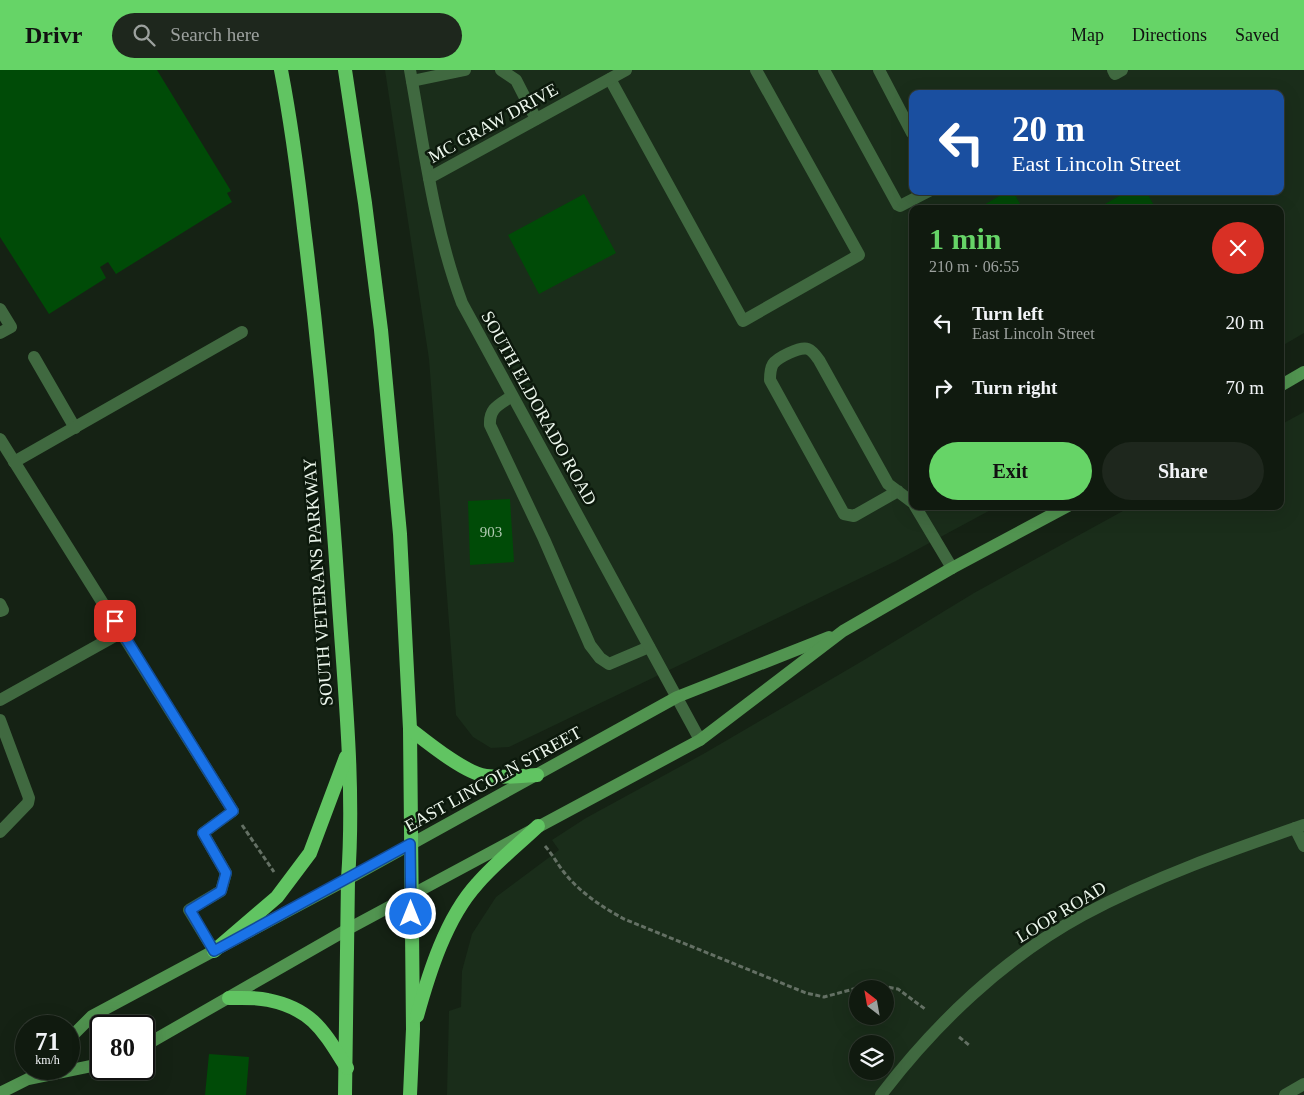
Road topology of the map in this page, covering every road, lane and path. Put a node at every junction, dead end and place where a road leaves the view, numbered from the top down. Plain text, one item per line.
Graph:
1 (281, 70) edge
2 (345, 70) edge
3 (464, 70) edge
4 (501, 70) edge
5 (626, 70) edge
6 (756, 70) edge
7 (824, 70) edge
8 (879, 70) edge
9 (1113, 70) edge
10 (1122, 70) edge
11 (411, 75) edge
12 (610, 78) junction
13 (536, 119) junction
14 (909, 127) edge
15 (429, 178) junction
16 (921, 195) edge
17 (0, 309) edge
18 (242, 332) dead end
19 (0, 333) edge
20 (34, 357) dead end
21 (1304, 372) edge
22 (1284, 384) edge
23 (512, 396) junction
24 (75, 428) junction
25 (0, 439) edge
26 (14, 462) junction
27 (898, 491) junction
28 (909, 500) edge
29 (917, 510) edge
30 (1061, 510) edge
31 (952, 568) junction
32 (0, 604) edge
33 (0, 611) edge
34 (843, 631) junction
35 (122, 632) junction
36 (649, 647) junction
37 (676, 696) junction
38 (0, 700) edge
39 (0, 720) edge
40 (410, 729) junction
41 (700, 740) junction
42 (348, 752) junction
43 (537, 775) junction
44 (233, 811) junction
45 (538, 826) junction
46 (1299, 826) edge
47 (0, 832) edge
48 (410, 844) junction
49 (545, 846) dead end
50 (1304, 846) edge
51 (272, 878) dead end
52 (348, 879) junction
53 (411, 895) junction
54 (348, 929) junction
55 (214, 951) junction
56 (229, 998) junction
57 (925, 1009) dead end
58 (80, 1028) edge
59 (413, 1029) junction
60 (959, 1037) dead end
61 (155, 1040) edge
62 (969, 1044) dead end
63 (347, 1068) junction
64 (26, 1080) edge
65 (1304, 1084) edge
66 (0, 1093) edge
67 (345, 1095) edge
68 (410, 1095) edge
69 (880, 1095) edge
70 (1284, 1095) edge

1 - 42 highway, SOUTH VETERANS PARKWAY
2 - 40 highway
3 - 11 street
4 - 13 street
5 - 12 street, MC GRAW DRIVE
6 - 12 street
7 - 16 street
8 - 14 street
9 - 10 street
11 - 15 street, SOUTH ELDORADO ROAD
12 - 13 street, MC GRAW DRIVE
13 - 15 street, MC GRAW DRIVE
15 - 23 street, SOUTH ELDORADO ROAD
17 - 19 street
18 - 24 street
20 - 24 street
21 - 22 main road
23 - 36 street, SOUTH ELDORADO ROAD
23 - 36 street
24 - 26 street
25 - 26 street
26 - 35 street
27 - 27 street
27 - 28 street
29 - 31 street
30 - 31 main road, EAST LINCOLN STREET
31 - 34 main road, EAST LINCOLN STREET
32 - 33 street
34 - 37 main road, EAST LINCOLN STREET
34 - 41 main road, EAST LINCOLN STREET
35 - 38 street
35 - 44 street
36 - 37 street, SOUTH ELDORADO ROAD
37 - 41 street, SOUTH ELDORADO ROAD
37 - 43 main road, EAST LINCOLN STREET
39 - 47 street
40 - 43 highway
40 - 48 highway
41 - 45 main road, EAST LINCOLN STREET
42 - 52 highway, SOUTH VETERANS PARKWAY
42 - 55 highway
43 - 48 main road, EAST LINCOLN STREET
44 - 51 path
44 - 55 street
45 - 53 main road, EAST LINCOLN STREET
45 - 59 highway
46 - 50 street
46 - 69 street, LOOP ROAD
48 - 52 main road, EAST LINCOLN STREET
48 - 53 highway
49 - 57 path
52 - 54 highway, SOUTH VETERANS PARKWAY
52 - 55 main road, EAST LINCOLN STREET
53 - 54 main road, EAST LINCOLN STREET
53 - 59 highway
54 - 56 main road, EAST LINCOLN STREET
54 - 63 highway, SOUTH VETERANS PARKWAY
55 - 58 main road, EAST LINCOLN STREET
56 - 61 main road, EAST LINCOLN STREET
56 - 63 highway
59 - 68 highway
60 - 62 path
63 - 67 highway, SOUTH VETERANS PARKWAY
64 - 66 main road
65 - 70 street

